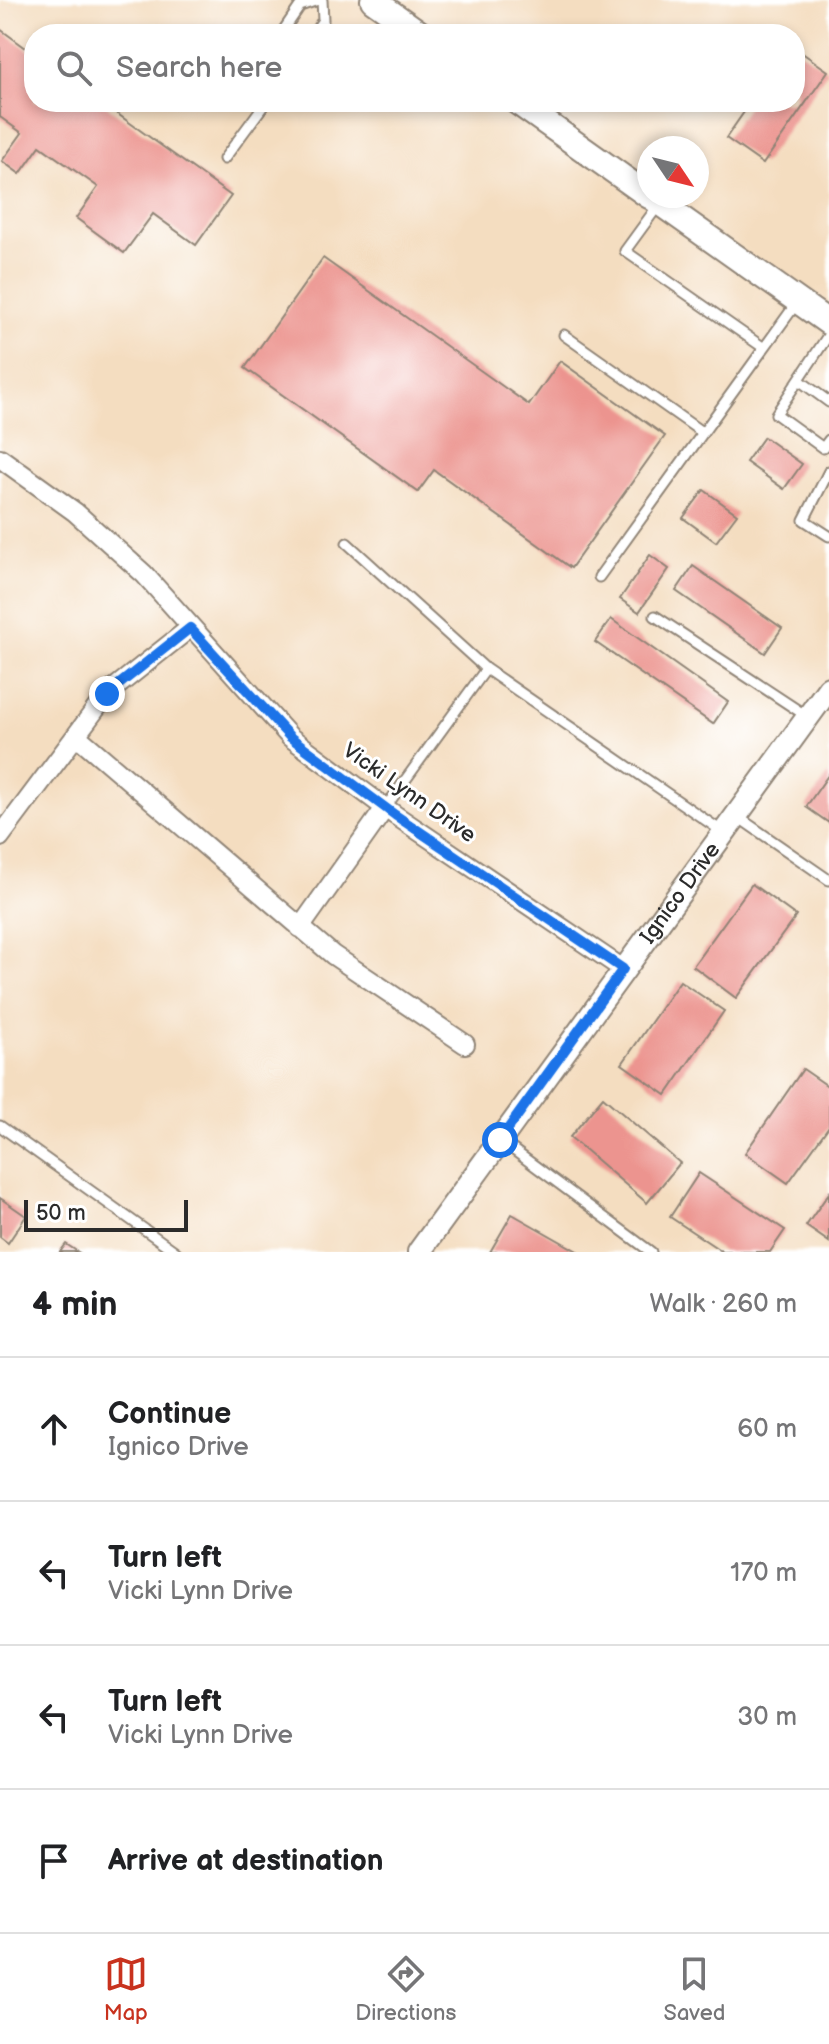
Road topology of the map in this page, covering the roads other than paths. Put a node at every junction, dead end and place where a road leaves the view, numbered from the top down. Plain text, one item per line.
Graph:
1 (320, 0) edge
2 (373, 0) edge
3 (288, 24) edge
4 (320, 24) edge
5 (407, 24) edge
6 (259, 112) edge
7 (531, 112) edge
8 (224, 159) dead end
9 (637, 187) edge
10 (648, 208) edge
11 (667, 208) edge
12 (798, 301) junction
13 (829, 323) edge
14 (829, 334) edge
15 (564, 335) dead end
16 (764, 348) junction
17 (799, 380) junction
18 (829, 402) edge
19 (703, 433) junction
20 (829, 440) edge
21 (0, 458) edge
22 (829, 471) edge
23 (829, 536) edge
24 (347, 543) dead end
25 (599, 577) dead end
26 (655, 616) dead end
27 (190, 628) junction
28 (486, 669) junction
29 (829, 688) edge
30 (808, 717) junction
31 (77, 736) junction
32 (385, 808) junction
33 (729, 824) junction
34 (0, 837) edge
35 (829, 880) edge
36 (300, 928) junction
37 (623, 969) junction
38 (465, 1044) dead end
39 (0, 1126) edge
40 (500, 1140) junction
41 (176, 1252) edge
42 (419, 1252) edge
43 (651, 1252) edge

1 - 3 lane
1 - 4 lane
2 - 5 main road
6 - 8 lane
7 - 9 main road
10 - 16 lane
11 - 12 main road
12 - 13 main road
12 - 16 lane
14 - 17 lane
15 - 19 lane
16 - 19 lane
17 - 18 lane
17 - 20 lane
19 - 25 lane
21 - 27 street, Vicki Lynn Drive
22 - 23 lane
24 - 28 lane
26 - 30 lane
27 - 31 street
27 - 32 street, Vicki Lynn Drive
28 - 32 lane
28 - 33 lane
29 - 30 street, Ignico Drive
30 - 33 street, Ignico Drive
31 - 34 street
31 - 36 street
32 - 36 street
32 - 37 street, Vicki Lynn Drive
33 - 35 lane
33 - 37 street, Ignico Drive
36 - 38 street
37 - 40 street, Ignico Drive
39 - 41 lane
40 - 42 street, Ignico Drive
40 - 43 lane

